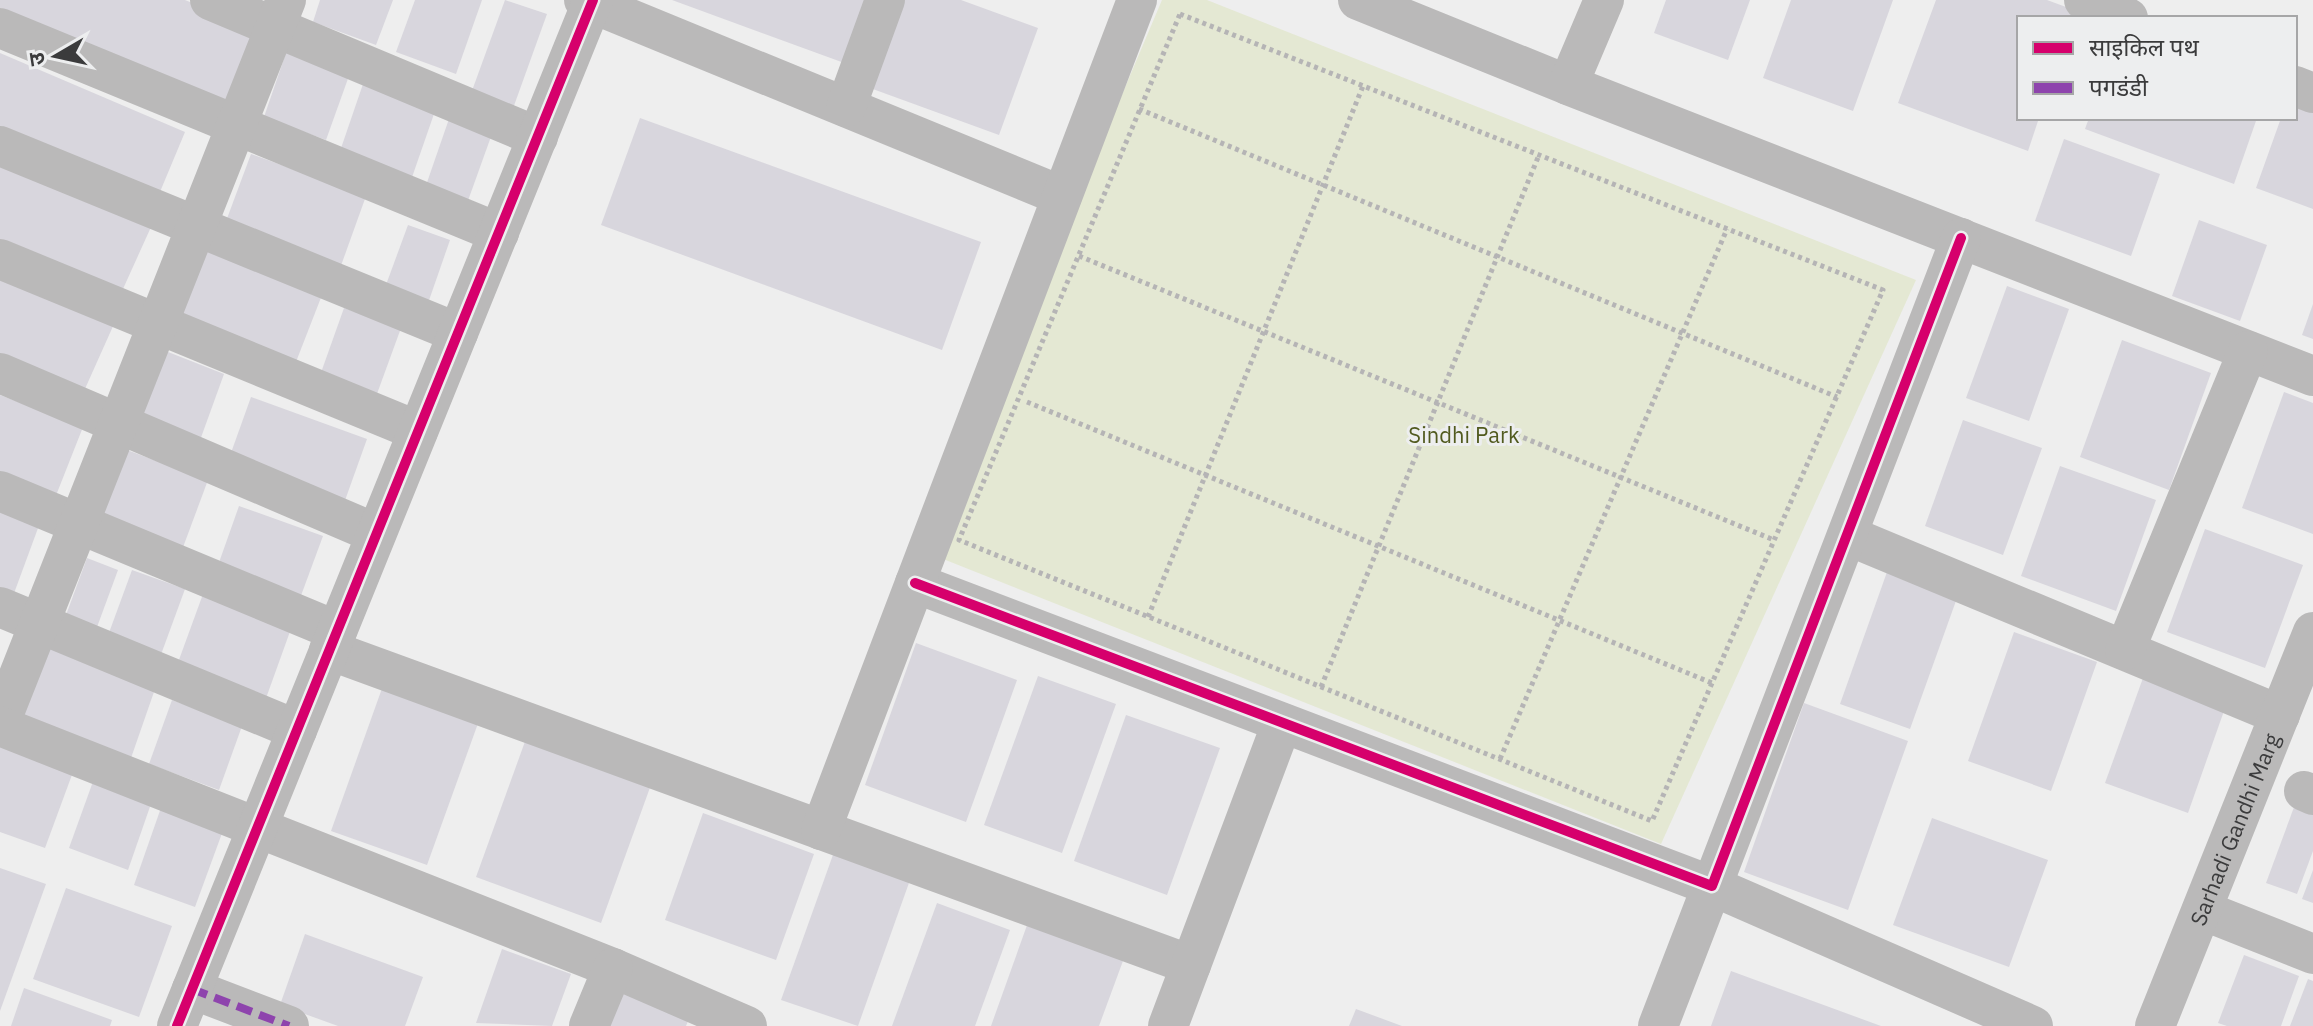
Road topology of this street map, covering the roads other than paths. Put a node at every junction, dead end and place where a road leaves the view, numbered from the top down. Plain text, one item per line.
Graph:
1 (210, 0) edge
2 (885, 0) edge
3 (1137, 0) edge
4 (1358, 0) edge
5 (1604, 0) edge
6 (2084, 0) edge
7 (590, 1) edge
8 (281, 14) edge
9 (2123, 16) edge
10 (0, 28) edge
11 (1568, 85) junction
12 (846, 107) junction
13 (237, 124) junction
14 (538, 137) junction
15 (0, 146) edge
16 (1062, 196) junction
17 (196, 227) junction
18 (499, 233) junction
19 (1961, 238) junction
20 (0, 259) edge
21 (158, 324) junction
22 (458, 333) junction
23 (2248, 351) junction
24 (0, 373) edge
25 (2313, 376) edge
26 (119, 424) junction
27 (418, 431) junction
28 (0, 491) edge
29 (79, 524) junction
30 (375, 533) junction
31 (1849, 536) junction
32 (915, 583) junction
33 (0, 607) edge
34 (39, 623) junction
35 (2313, 632) edge
36 (333, 640) junction
37 (2125, 650) junction
38 (2280, 715) junction
39 (1282, 723) junction
40 (0, 725) edge
41 (297, 730) junction
42 (259, 829) junction
43 (821, 830) junction
44 (1712, 886) junction
45 (2202, 910) junction
46 (2313, 954) edge
47 (1191, 965) junction
48 (613, 968) junction
49 (192, 989) junction
50 (177, 1026) edge
51 (289, 1026) edge
52 (589, 1026) edge
53 (747, 1026) edge
54 (1168, 1026) edge
55 (1658, 1026) edge
56 (2033, 1026) edge
57 (2155, 1026) edge

1 - 8 street
2 - 12 street
3 - 16 street
4 - 11 street
5 - 11 street
6 - 9 street
7 - 12 street
7 - 14 street
8 - 13 street
8 - 14 street
10 - 13 street
11 - 19 street
12 - 16 street
13 - 17 street
13 - 18 street
14 - 18 street
15 - 17 street
16 - 32 street
17 - 21 street
17 - 22 street
18 - 22 street
19 - 23 street
19 - 31 street
20 - 21 street
21 - 26 street
21 - 27 street
22 - 27 street
23 - 25 street
23 - 37 street
24 - 26 street
26 - 29 street
26 - 30 street
27 - 30 street
28 - 29 street
29 - 34 street
29 - 36 street
30 - 36 street
31 - 37 street
31 - 44 street
32 - 39 street
32 - 43 street
33 - 34 street
34 - 40 street
34 - 41 street
35 - 38 street, Sarhadi Gandhi Marg
36 - 41 street
36 - 43 street
37 - 38 street
38 - 45 street, Sarhadi Gandhi Marg
39 - 44 street
39 - 47 street
40 - 42 street
41 - 42 street
42 - 48 street
42 - 49 street
43 - 47 street
44 - 55 street
44 - 56 street
45 - 46 street
45 - 57 street, Sarhadi Gandhi Marg
47 - 54 street
48 - 52 street
48 - 53 street
49 - 50 street
49 - 51 street

